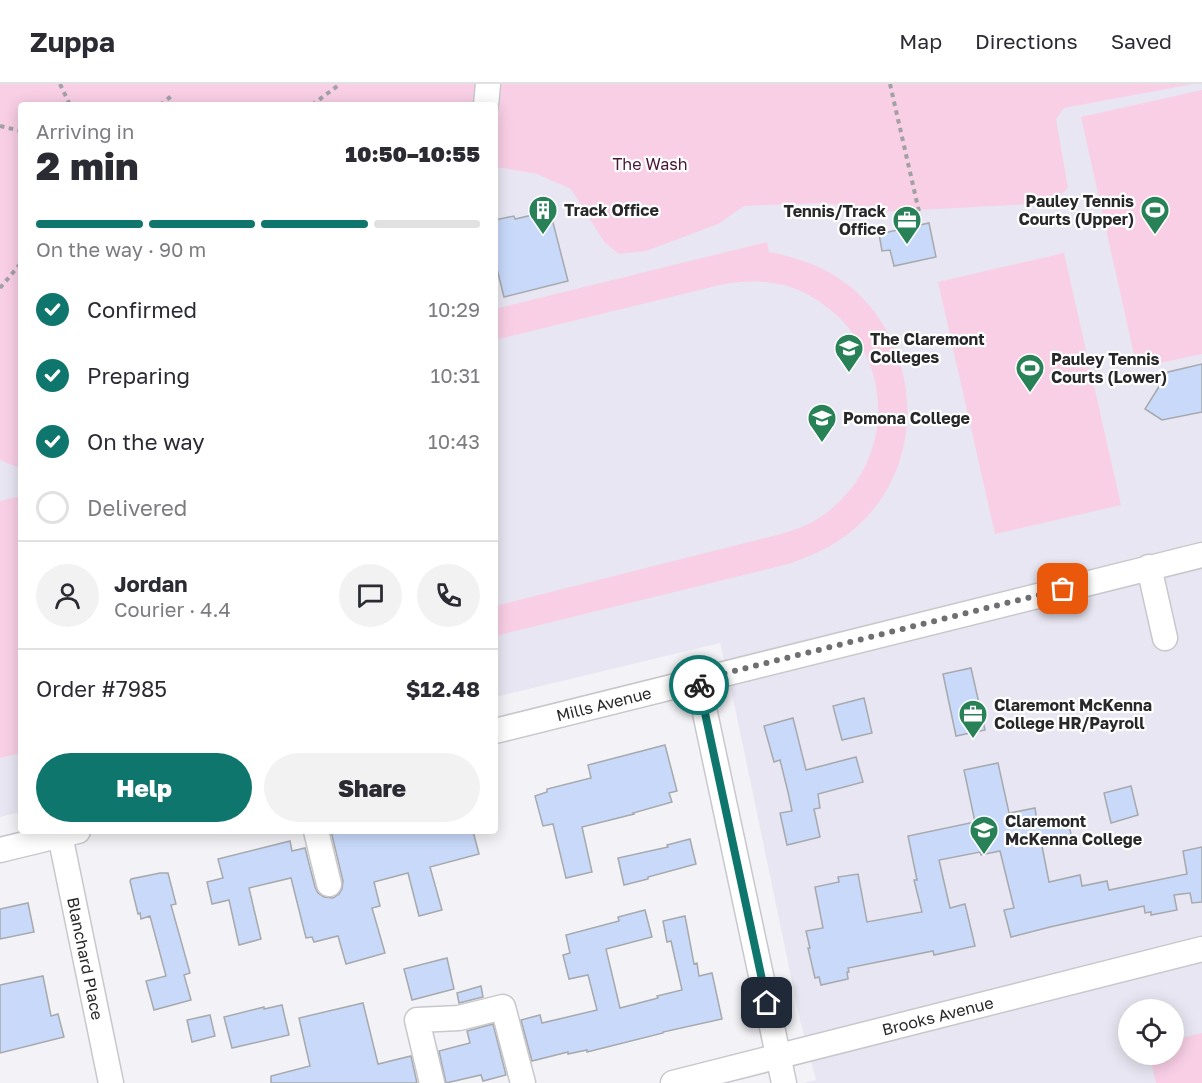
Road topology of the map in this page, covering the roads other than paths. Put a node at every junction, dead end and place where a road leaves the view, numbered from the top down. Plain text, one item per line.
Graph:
1 (488, 84) edge
2 (486, 102) edge
3 (1202, 555) edge
4 (1149, 567) junction
5 (1165, 638) dead end
6 (698, 680) junction
7 (498, 730) edge
8 (65, 834) edge
9 (69, 834) edge
10 (317, 834) edge
11 (0, 850) edge
12 (329, 884) dead end
13 (1202, 949) edge
14 (779, 1057) junction
15 (111, 1083) edge
16 (432, 1083) edge
17 (523, 1083) edge
18 (673, 1083) edge
19 (784, 1083) edge

1 - 2 street
3 - 4 street, Mills Avenue
4 - 5 street
4 - 6 street, Mills Avenue
6 - 7 street, Mills Avenue
6 - 14 street
8 - 11 street
9 - 15 street, Blanchard Place
10 - 12 street
13 - 14 street, Brooks Avenue
14 - 18 street, Brooks Avenue
14 - 19 street
16 - 17 street

